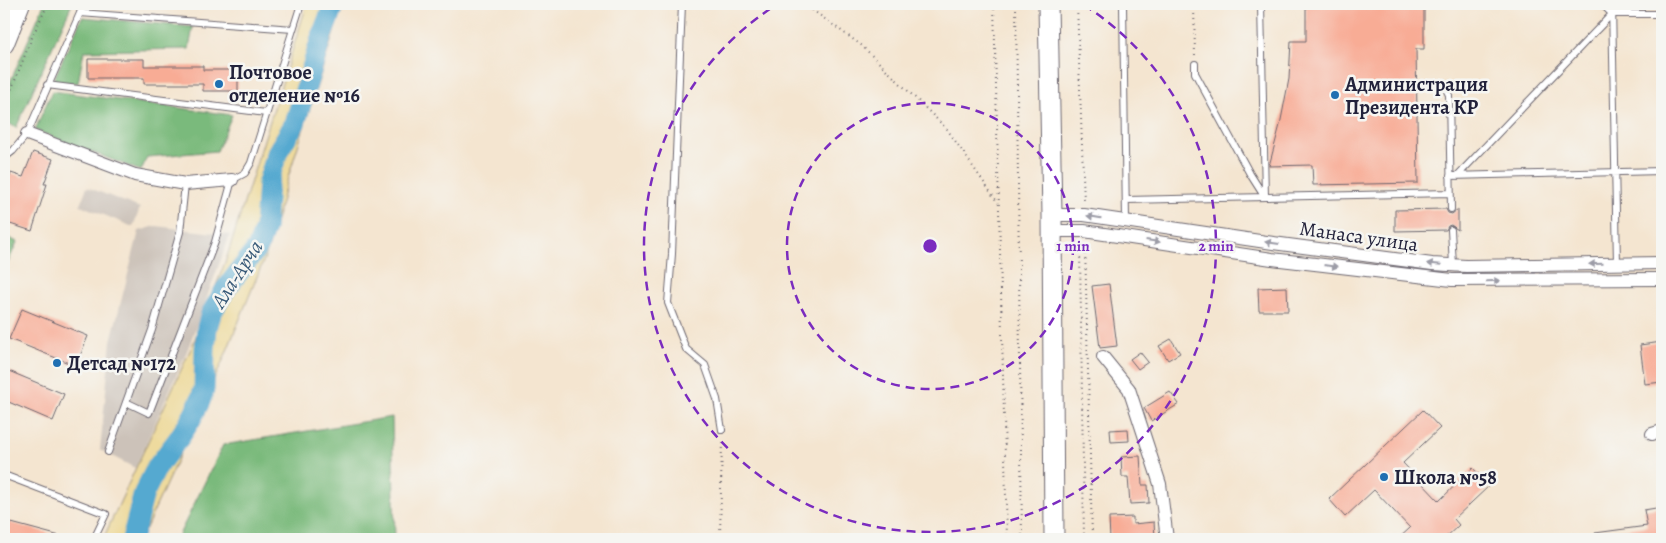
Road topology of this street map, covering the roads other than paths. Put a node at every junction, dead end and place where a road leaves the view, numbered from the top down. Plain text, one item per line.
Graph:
1 (84, 4) edge
2 (301, 4) edge
3 (682, 4) edge
4 (1048, 4) edge
5 (1123, 4) edge
6 (1261, 4) edge
7 (1602, 4) edge
8 (1612, 4) edge
9 (13, 13) edge
10 (80, 13) junction
11 (1612, 14) junction
12 (1662, 14) edge
13 (293, 30) junction
14 (4, 44) edge
15 (1195, 64) road end
16 (47, 85) junction
17 (1445, 87) dead end
18 (266, 113) junction
19 (27, 134) junction
20 (4, 158) edge
21 (1662, 171) edge
22 (1615, 172) junction
23 (1458, 175) junction
24 (1450, 176) junction
25 (232, 180) junction
26 (184, 184) junction
27 (1450, 193) junction
28 (1265, 197) junction
29 (1126, 200) junction
30 (1450, 209) dead end
31 (1126, 222) junction
32 (1052, 223) junction
33 (1451, 230) dead end
34 (1662, 263) edge
35 (1617, 264) junction
36 (1453, 266) junction
37 (1662, 279) edge
38 (1452, 280) junction
39 (1103, 357) dead end
40 (126, 402) junction
41 (722, 430) road end
42 (108, 452) dead end
43 (4, 475) edge
44 (94, 539) edge
45 (1054, 539) edge
46 (1167, 539) edge

1 - 10 lane
2 - 13 lane
3 - 41 lane
4 - 32 main road
5 - 29 lane
6 - 28 lane
7 - 11 lane
8 - 11 lane
9 - 14 main road
10 - 13 lane
10 - 16 lane
11 - 12 lane
11 - 22 lane
11 - 23 lane
13 - 18 lane
15 - 28 lane
16 - 18 lane
16 - 19 lane
17 - 24 lane
18 - 25 lane
19 - 20 lane
19 - 26 street
21 - 22 lane
22 - 23 lane
22 - 35 lane
23 - 24 lane
24 - 27 lane
25 - 26 street
25 - 40 lane
26 - 40 lane
27 - 28 lane
27 - 30 lane
28 - 29 lane
29 - 31 lane
31 -> 32 street, Манаса улица
36 -> 31 street, Манаса улица
32 -> 38 street, Манаса улица
32 - 45 main road
33 - 36 lane
34 - 35 street, Манаса улица
35 -> 36 street, Манаса улица
36 - 38 street
38 -> 37 street, Манаса улица
39 - 46 street
40 - 42 lane
43 - 44 lane

